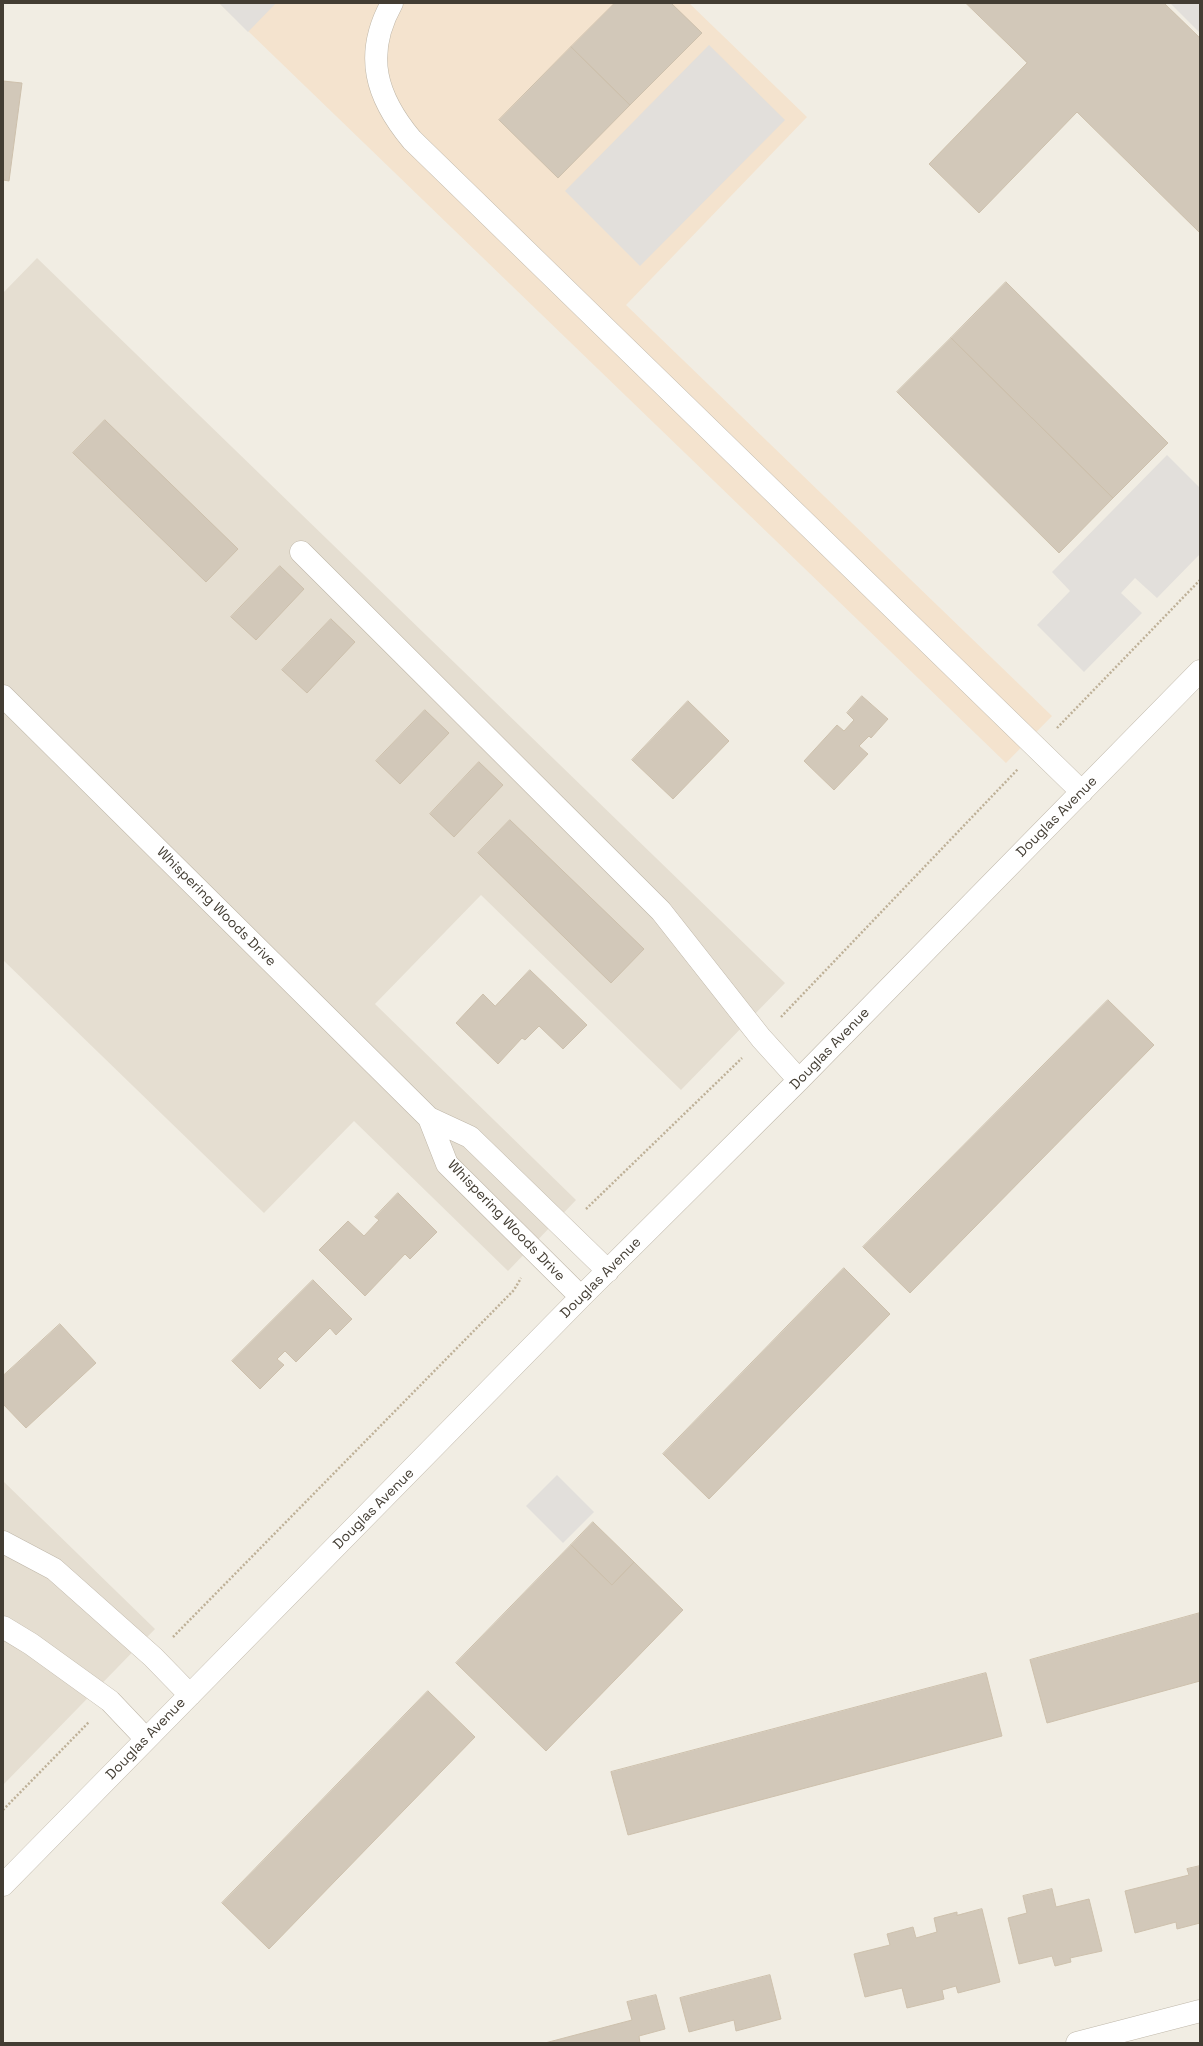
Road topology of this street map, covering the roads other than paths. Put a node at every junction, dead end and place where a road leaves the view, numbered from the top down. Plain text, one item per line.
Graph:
1 (392, 3) edge
2 (301, 552) dead end
3 (1200, 671) edge
4 (3, 696) edge
5 (1082, 792) junction
6 (799, 1080) junction
7 (429, 1118) junction
8 (608, 1271) junction
9 (581, 1297) junction
10 (3, 1542) edge
11 (3, 1627) edge
12 (190, 1695) junction
13 (146, 1739) junction
14 (3, 1885) edge
15 (1200, 2011) edge
16 (1077, 2043) edge

1 - 5 street
2 - 6 street
3 - 5 street, Douglas Avenue
4 - 7 street, Whispering Woods Drive
5 - 6 street, Douglas Avenue
6 - 8 street, Douglas Avenue
7 - 8 street, Whispering Woods Drive
7 - 9 street, Whispering Woods Drive
8 - 9 street, Douglas Avenue
9 - 12 street, Douglas Avenue
10 - 12 street
11 - 13 street
12 - 13 street, Douglas Avenue
13 - 14 street, Douglas Avenue
15 - 16 street

